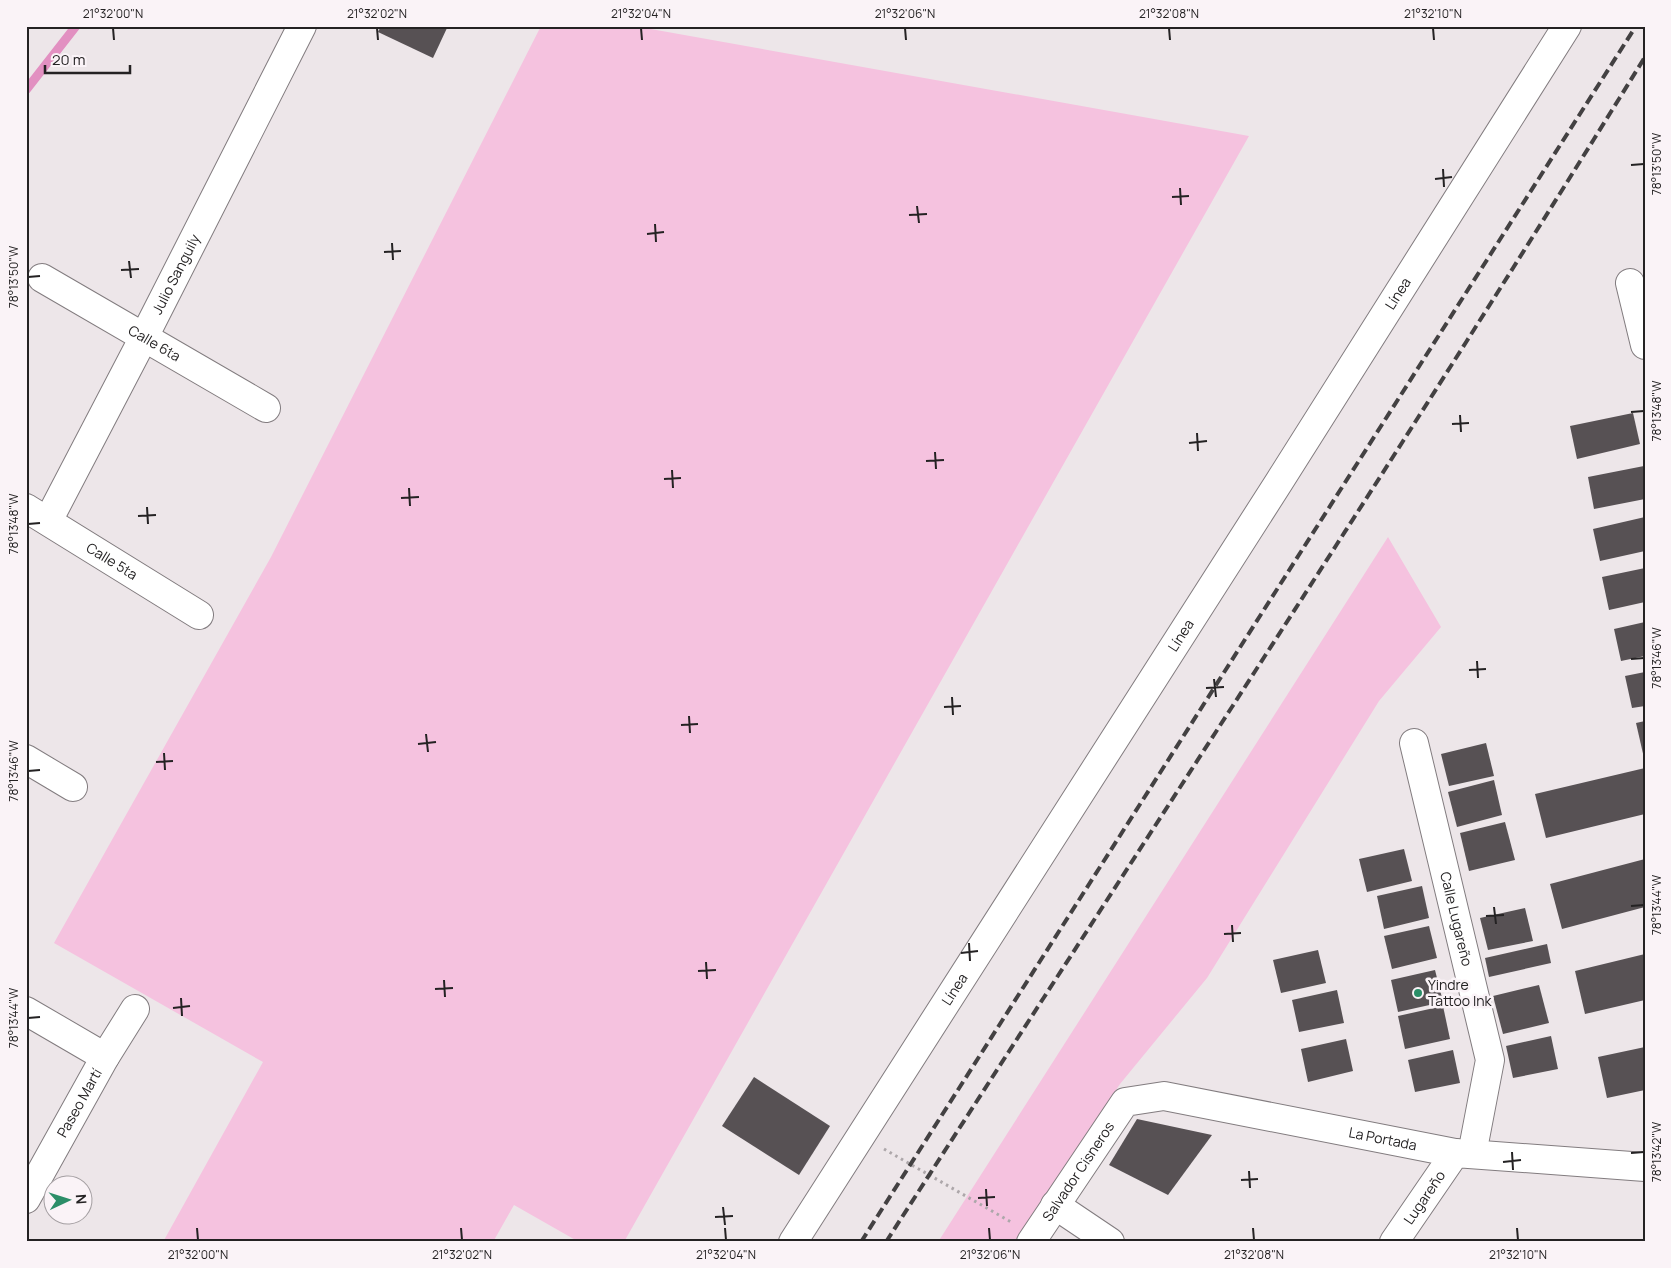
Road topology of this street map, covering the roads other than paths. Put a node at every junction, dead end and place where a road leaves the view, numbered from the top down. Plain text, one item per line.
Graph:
1 (302, 26) edge
2 (1566, 26) edge
3 (42, 278) dead end
4 (1630, 283) dead end
5 (144, 338) junction
6 (1645, 345) edge
7 (266, 408) dead end
8 (37, 515) edge
9 (199, 615) dead end
10 (1414, 744) dead end
11 (26, 759) edge
12 (73, 788) dead end
13 (135, 1009) dead end
14 (26, 1011) edge
15 (105, 1057) junction
16 (1125, 1102) joint
17 (1464, 1154) junction
18 (1645, 1167) edge
19 (26, 1199) edge
20 (1055, 1205) junction
21 (1034, 1239) edge
22 (793, 1242) edge
23 (1110, 1242) edge
24 (1394, 1242) edge

1 - 5 street, Julio Sanguily
2 - 22 street, Línea
3 - 5 street, Calle 6ta
4 - 6 street
5 - 7 street, Calle 6ta
5 - 8 street, Julio Sanguily
8 - 9 street, Calle 5ta
10 - 17 street, Calle Lugareño
11 - 12 street
13 - 15 street, Paseo Martí
14 - 15 street
15 - 19 street, Paseo Martí
16 - 17 street, La Portada
16 - 20 street, Salvador Cisneros
17 - 18 street, La Portada
17 - 24 street, Lugareño
20 - 21 street, Salvador Cisneros
20 - 23 street

